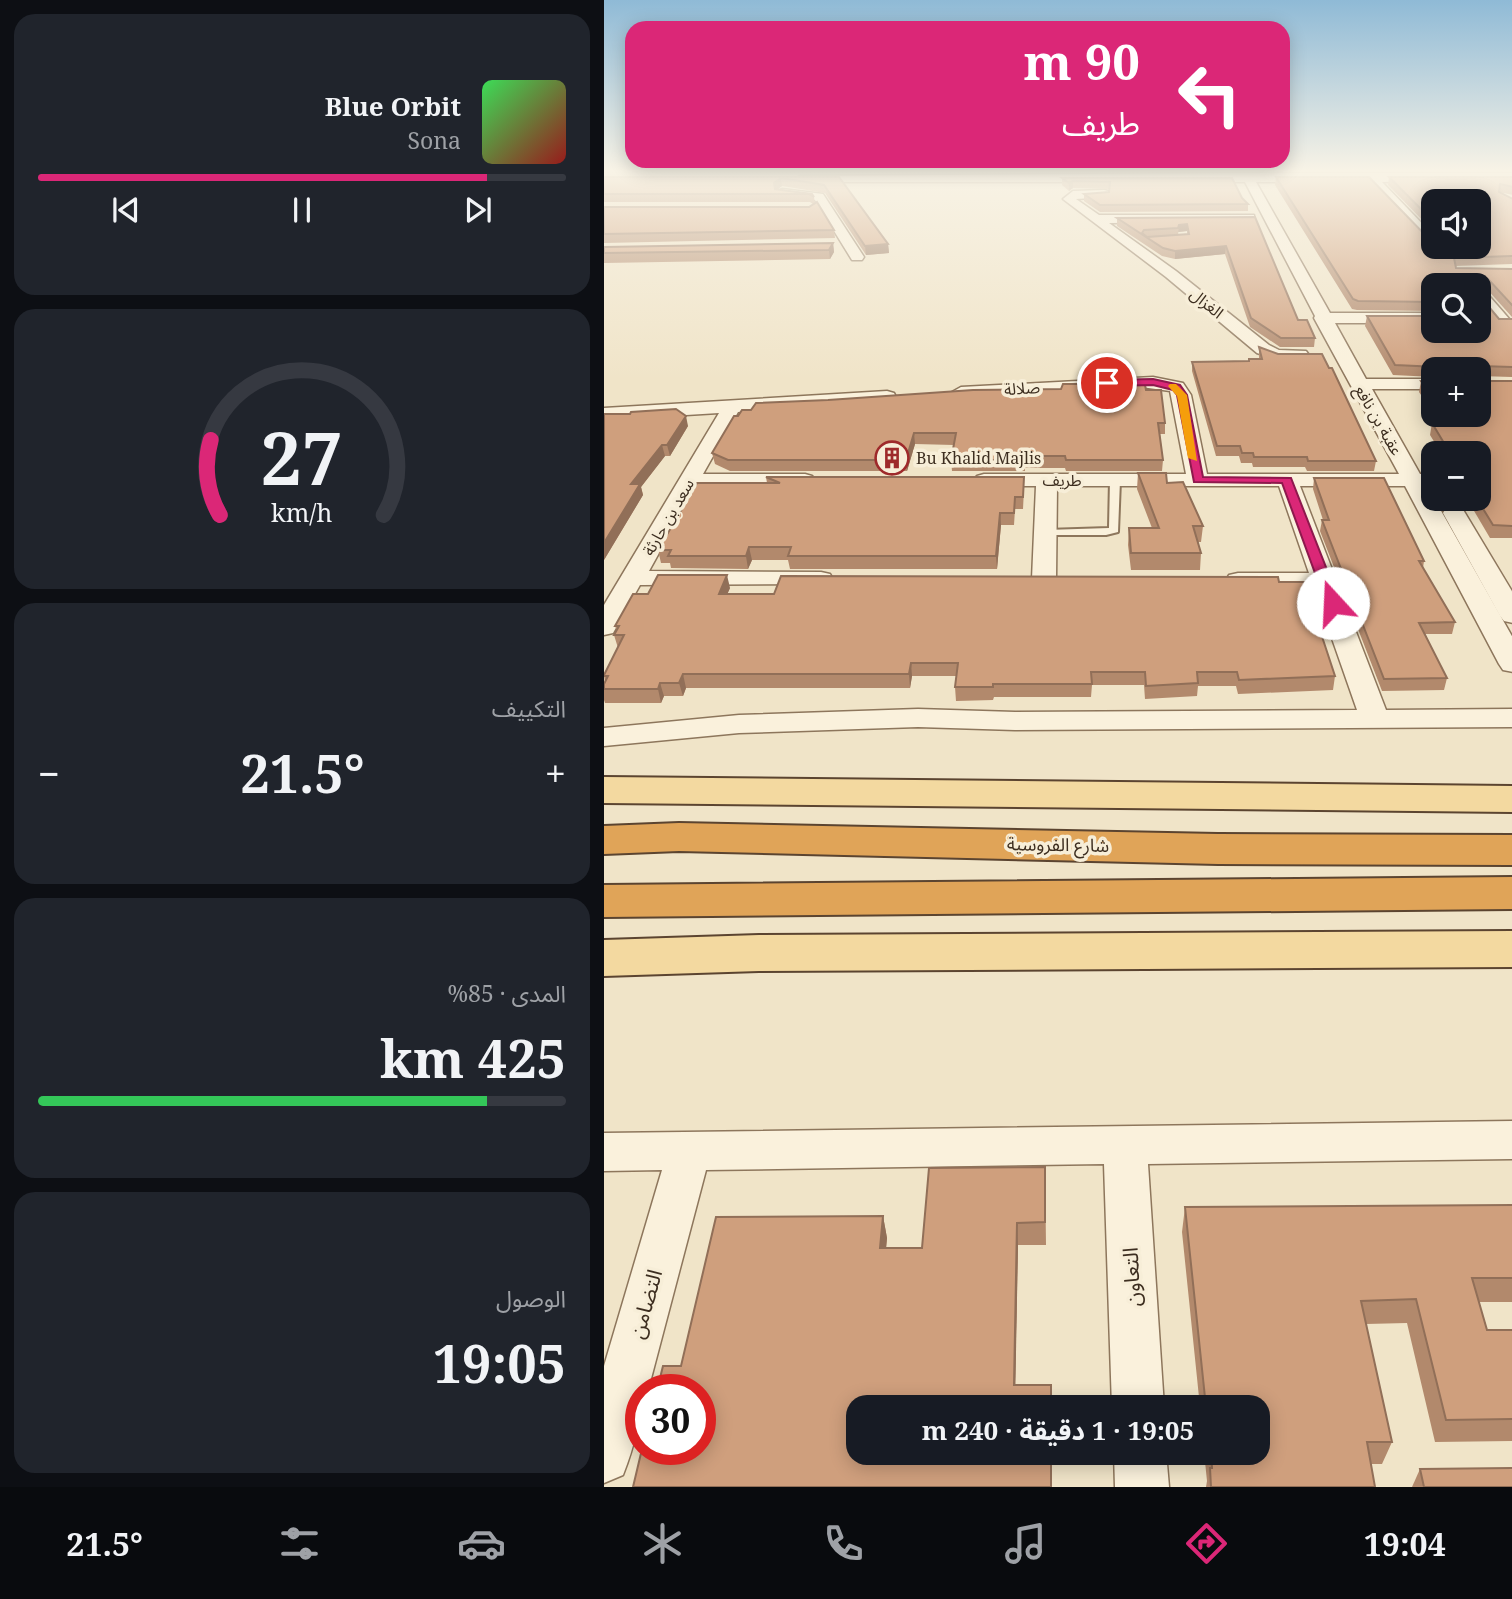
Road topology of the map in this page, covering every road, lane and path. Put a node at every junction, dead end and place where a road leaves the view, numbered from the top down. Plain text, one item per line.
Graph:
1 (841, 240) edge
2 (1125, 240) edge
3 (1283, 240) edge
4 (847, 249) dead end
5 (1491, 305) edge
6 (1333, 320) junction
7 (1421, 321) edge
8 (1508, 321) edge
9 (1330, 355) junction
10 (1358, 384) junction
11 (1421, 386) edge
12 (1383, 390) junction
13 (940, 393) edge
14 (912, 395) edge
15 (732, 406) junction
16 (604, 414) edge
17 (1421, 468) edge
18 (1421, 476) edge
19 (690, 480) junction
20 (827, 480) edge
21 (965, 480) edge
22 (1047, 480) junction
23 (1115, 480) junction
24 (1198, 480) junction
25 (1287, 480) junction
26 (1440, 511) edge
27 (1455, 511) edge
28 (1046, 533) junction
29 (1464, 573) junction
30 (1500, 573) edge
31 (632, 578) junction
32 (838, 579) edge
33 (1017, 579) edge
34 (1044, 579) junction
35 (1071, 580) edge
36 (1218, 580) edge
37 (1325, 580) junction
38 (1505, 622) edge
39 (604, 626) edge
40 (1512, 664) edge
41 (1512, 718) edge
42 (1375, 719) junction
43 (604, 737) edge
44 (607, 791) edge
45 (1505, 796) edge
46 (604, 840) edge
47 (1512, 850) edge
48 (1512, 893) edge
49 (604, 901) edge
50 (1512, 949) edge
51 (604, 958) edge
52 (1512, 1140) edge
53 (1125, 1147) junction
54 (604, 1152) edge
55 (689, 1152) junction
56 (1137, 1395) edge
57 (604, 1456) edge
58 (1141, 1465) edge
59 (1142, 1487) edge

1 - 4 street
2 - 9 street, الغزال
3 - 6 street, عقبة بن نافع
5 - 8 street
6 - 7 street
6 - 9 street, عقبة بن نافع
6 - 12 street, عقبة بن نافع
9 - 10 street, عقبة بن نافع
10 - 12 street
10 - 17 street, عقبة بن نافع
11 - 12 street
13 - 24 street, صلالة
14 - 15 street
15 - 16 street
15 - 19 street, سعد بن حارثة
18 - 25 street, طريف
19 - 20 street
19 - 31 street, سعد بن حارثة
21 - 22 street, طريف
22 - 23 street, طريف
22 - 28 street
23 - 24 street, طريف
23 - 28 lane
24 - 25 street, طريف
25 - 37 street
26 - 29 street, عقبة بن نافع
27 - 30 street, عقبة بن نافع
28 - 34 street
29 - 30 street
29 - 38 street, عقبة بن نافع
30 - 38 street, عقبة بن نافع
31 - 32 street
31 - 39 street, سعد بن حارثة
33 - 34 street
34 - 35 street
36 - 37 street
37 - 42 street
38 - 40 street, عقبة بن نافع
41 - 42 street
42 - 43 street
44 - 45 main road
46 - 47 highway, شارع الفروسية
48 - 49 highway
50 - 51 main road
52 - 53 street
53 - 55 street
53 - 56 street, التعاون
54 - 55 street
55 - 57 street, التضامن
58 - 59 street

